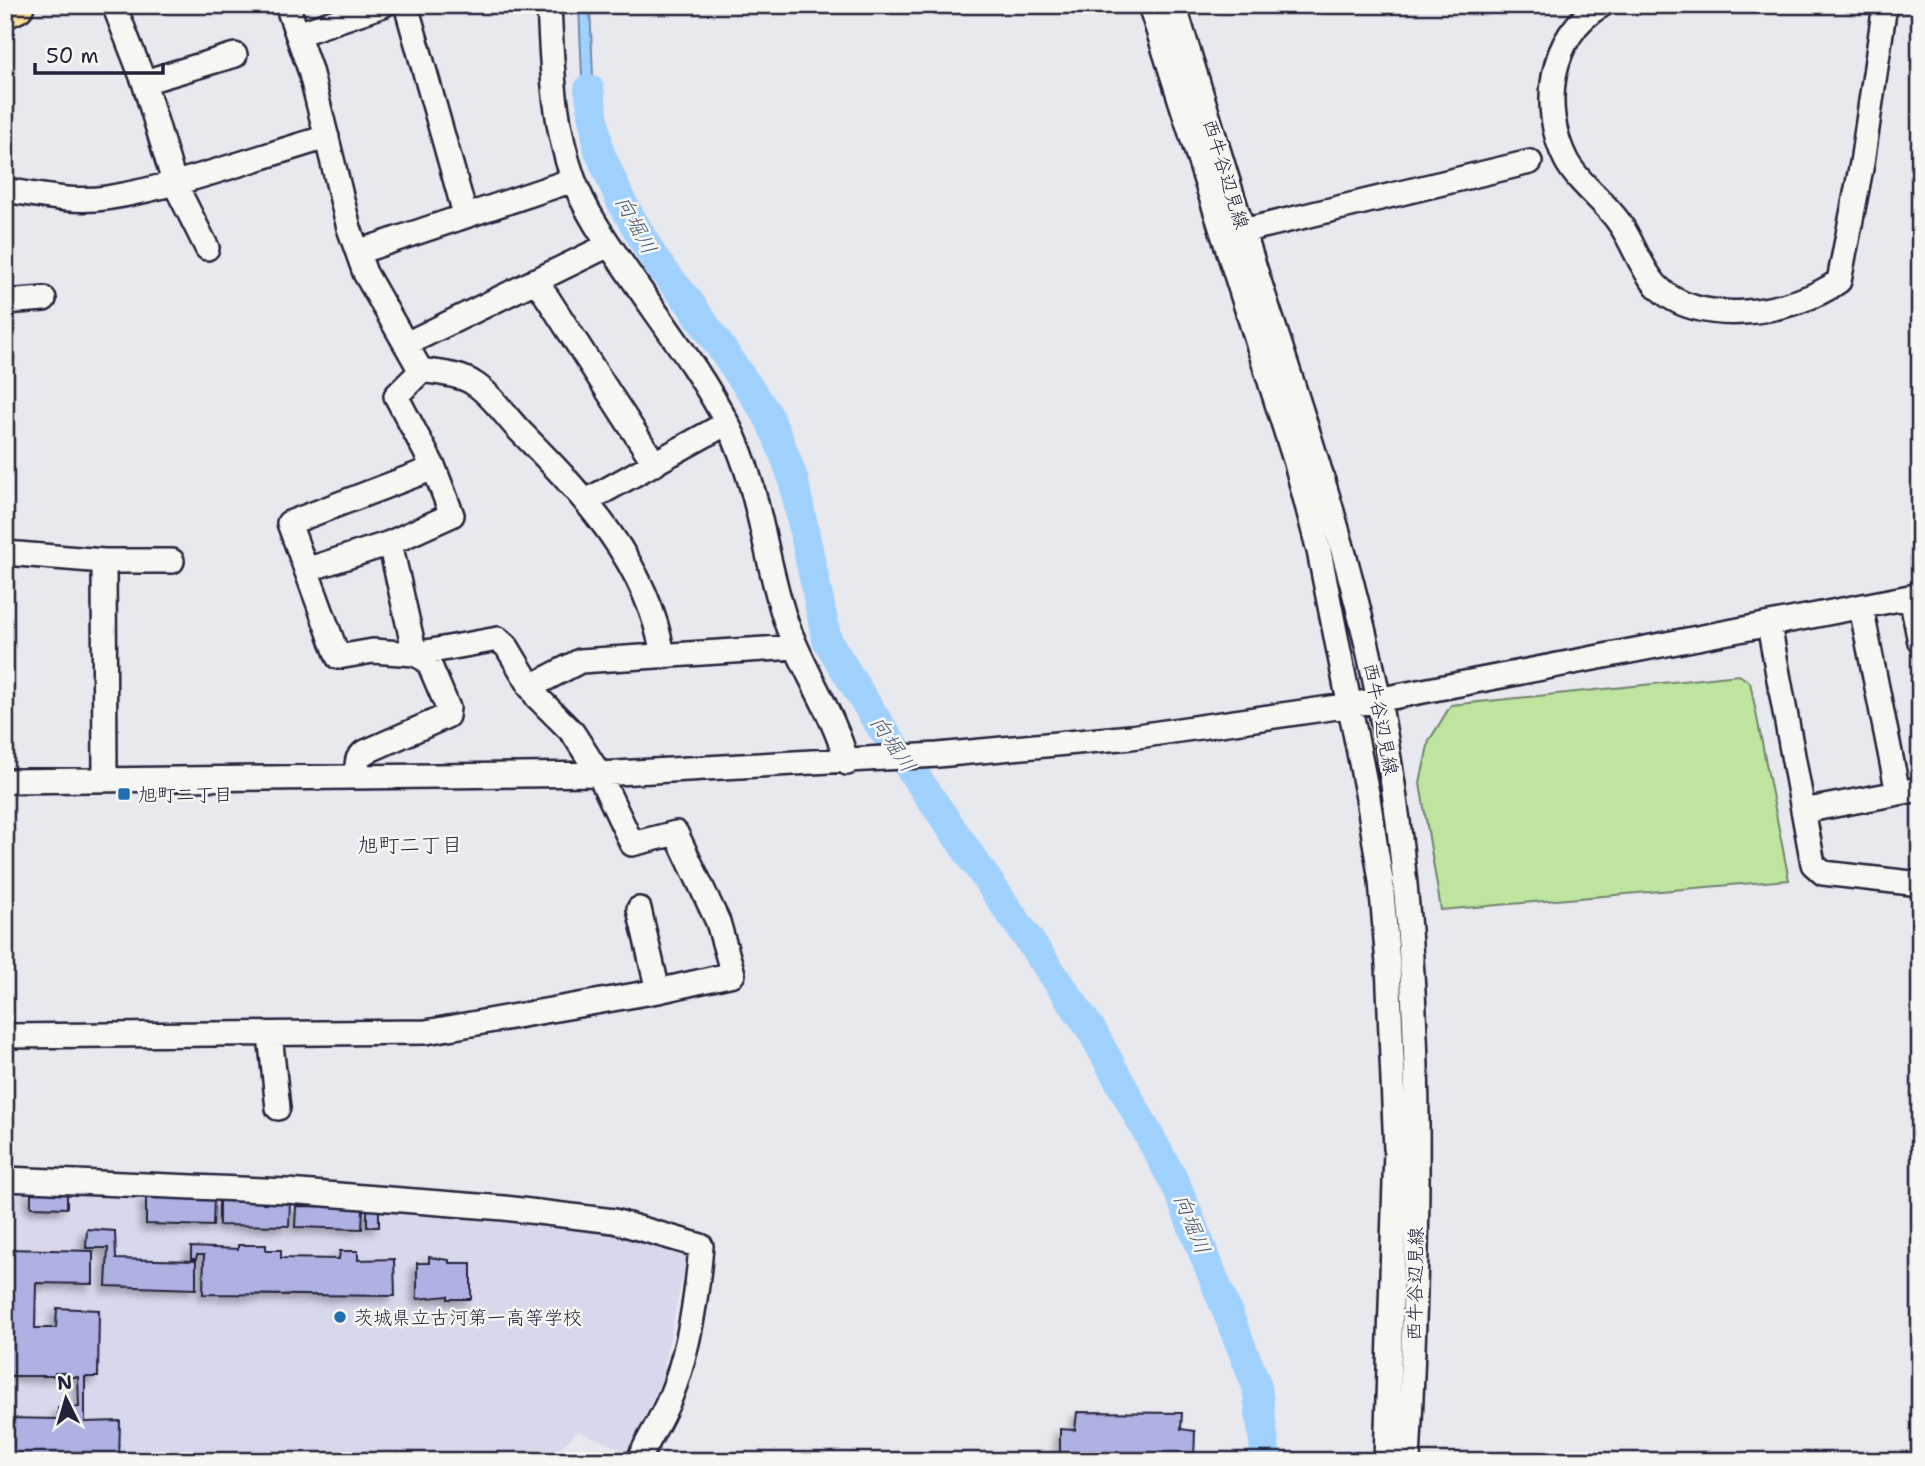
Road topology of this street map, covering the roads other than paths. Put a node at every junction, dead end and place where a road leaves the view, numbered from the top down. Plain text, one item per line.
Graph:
1 (16, 5) edge
2 (114, 5) edge
3 (287, 5) edge
4 (383, 5) edge
5 (406, 5) edge
6 (549, 5) edge
7 (1150, 5) edge
8 (1174, 5) edge
9 (1602, 5) edge
10 (1885, 5) edge
11 (5, 10) edge
12 (298, 34) junction
13 (235, 55) dead end
14 (144, 82) junction
15 (327, 137) junction
16 (1530, 162) dead end
17 (573, 180) junction
18 (174, 182) junction
19 (5, 190) edge
20 (465, 214) junction
21 (1234, 233) junction
22 (609, 245) junction
23 (207, 248) dead end
24 (358, 252) junction
25 (536, 280) junction
26 (44, 299) dead end
27 (5, 302) edge
28 (407, 344) junction
29 (421, 370) junction
30 (727, 423) junction
31 (655, 464) junction
32 (434, 468) junction
33 (588, 500) junction
34 (390, 543) junction
35 (5, 552) edge
36 (104, 561) junction
37 (172, 561) dead end
38 (306, 570) junction
39 (1915, 596) edge
40 (1861, 607) junction
41 (1769, 625) junction
42 (1920, 642) edge
43 (795, 647) junction
44 (415, 654) junction
45 (663, 656) junction
46 (530, 687) junction
47 (1379, 700) junction
48 (1351, 705) junction
49 (847, 763) junction
50 (598, 774) junction
51 (355, 777) junction
52 (105, 779) junction
53 (5, 781) edge
54 (1909, 791) edge
55 (1803, 811) junction
56 (1920, 884) edge
57 (639, 909) dead end
58 (659, 991) junction
59 (270, 1035) junction
60 (5, 1036) edge
61 (278, 1108) dead end
62 (5, 1179) edge
63 (638, 1461) edge
64 (1386, 1461) edge
65 (1408, 1461) edge

1 - 11 highway
2 - 14 street
3 - 12 street
4 - 12 street
5 - 20 street
6 - 17 street
7 - 21 street, 西牛谷辺見線
8 - 21 street, 西牛谷辺見線
9 - 10 street
12 - 15 street
13 - 14 street
14 - 18 street
15 - 18 street
15 - 24 street
16 - 21 street
17 - 20 street
17 - 22 street
18 - 19 street
18 - 23 street
20 - 24 street
21 - 47 street, 西牛谷辺見線
21 - 48 street, 西牛谷辺見線
22 - 25 street
22 - 30 street
24 - 28 street
25 - 28 street
25 - 31 street
26 - 27 street
28 - 29 street
29 - 32 street
29 - 33 street
30 - 31 street
30 - 43 street
31 - 33 street
32 - 34 street
32 - 38 street
33 - 45 street
34 - 38 street
34 - 44 street
35 - 36 street
36 - 37 street
36 - 52 street
38 - 44 street
39 - 40 street
39 - 42 street
40 - 41 street
40 - 54 street
41 - 47 street
41 - 55 street
43 - 45 street
43 - 49 street
44 - 46 street
44 - 51 street
45 - 46 street
46 - 50 street
47 - 48 street
47 - 65 street, 西牛谷辺見線
48 - 49 street
48 - 64 street, 西牛谷辺見線
49 - 50 street
50 - 51 street
50 - 58 street
51 - 52 street
52 - 53 street
54 - 55 street
55 - 56 street
57 - 58 street
58 - 59 street
59 - 60 street
59 - 61 street
62 - 63 street

